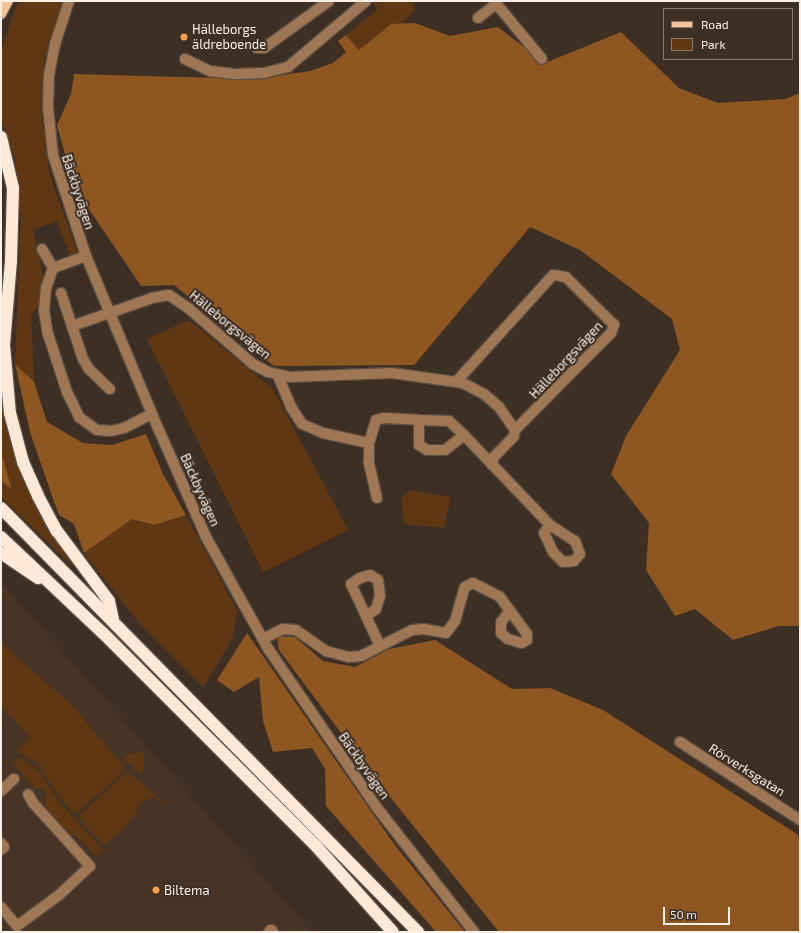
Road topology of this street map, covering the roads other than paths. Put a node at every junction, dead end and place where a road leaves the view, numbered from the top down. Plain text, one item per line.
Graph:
1 (8, 1) edge
2 (69, 1) edge
3 (329, 1) edge
4 (366, 1) edge
5 (495, 2) edge
6 (1, 14) edge
7 (478, 18) dead end
8 (257, 48) dead end
9 (186, 59) dead end
10 (542, 59) dead end
11 (1, 137) edge
12 (42, 249) dead end
13 (86, 256) junction
14 (53, 268) junction
15 (61, 293) dead end
16 (109, 314) junction
17 (72, 326) junction
18 (278, 376) junction
19 (457, 381) junction
20 (110, 389) dead end
21 (152, 414) junction
22 (420, 420) junction
23 (515, 430) junction
24 (464, 435) junction
25 (369, 443) junction
26 (492, 465) junction
27 (377, 498) dead end
28 (1, 508) edge
29 (550, 525) dead end
30 (1, 537) edge
31 (1, 552) edge
32 (55, 587) junction
33 (510, 611) dead end
34 (366, 616) dead end
35 (114, 620) junction
36 (262, 639) junction
37 (380, 646) junction
38 (680, 742) dead end
39 (14, 779) dead end
40 (1, 791) edge
41 (28, 794) dead end
42 (800, 820) edge
43 (1, 843) edge
44 (1, 850) edge
45 (1, 907) edge
46 (269, 932) edge
47 (273, 932) edge
48 (393, 932) edge
49 (418, 932) edge
50 (474, 932) edge

1 - 6 main road
2 - 13 street, Bäckbyvägen
3 - 8 street
4 - 9 street
5 - 7 street
5 - 10 street
11 - 35 highway
12 - 14 street
13 - 14 street
13 - 16 street, Bäckbyvägen
14 - 21 street
15 - 17 street
16 - 17 street
16 - 18 street, Hälleborgsvägen
16 - 21 street, Bäckbyvägen
17 - 20 street
18 - 19 street, Hälleborgsvägen
18 - 25 street
19 - 23 street, Hälleborgsvägen
19 - 23 street, Hälleborgsvägen
21 - 36 street, Bäckbyvägen
22 - 24 street
22 - 24 street
22 - 25 street
23 - 26 street
24 - 26 street
25 - 27 street
26 - 29 street
28 - 35 highway
30 - 32 highway
31 - 32 highway
32 - 48 highway
33 - 37 street
34 - 37 street
35 - 49 highway
36 - 37 street
36 - 50 street, Bäckbyvägen
38 - 42 street, Rörverksgatan
39 - 40 street
41 - 45 street
43 - 44 street
46 - 47 street

